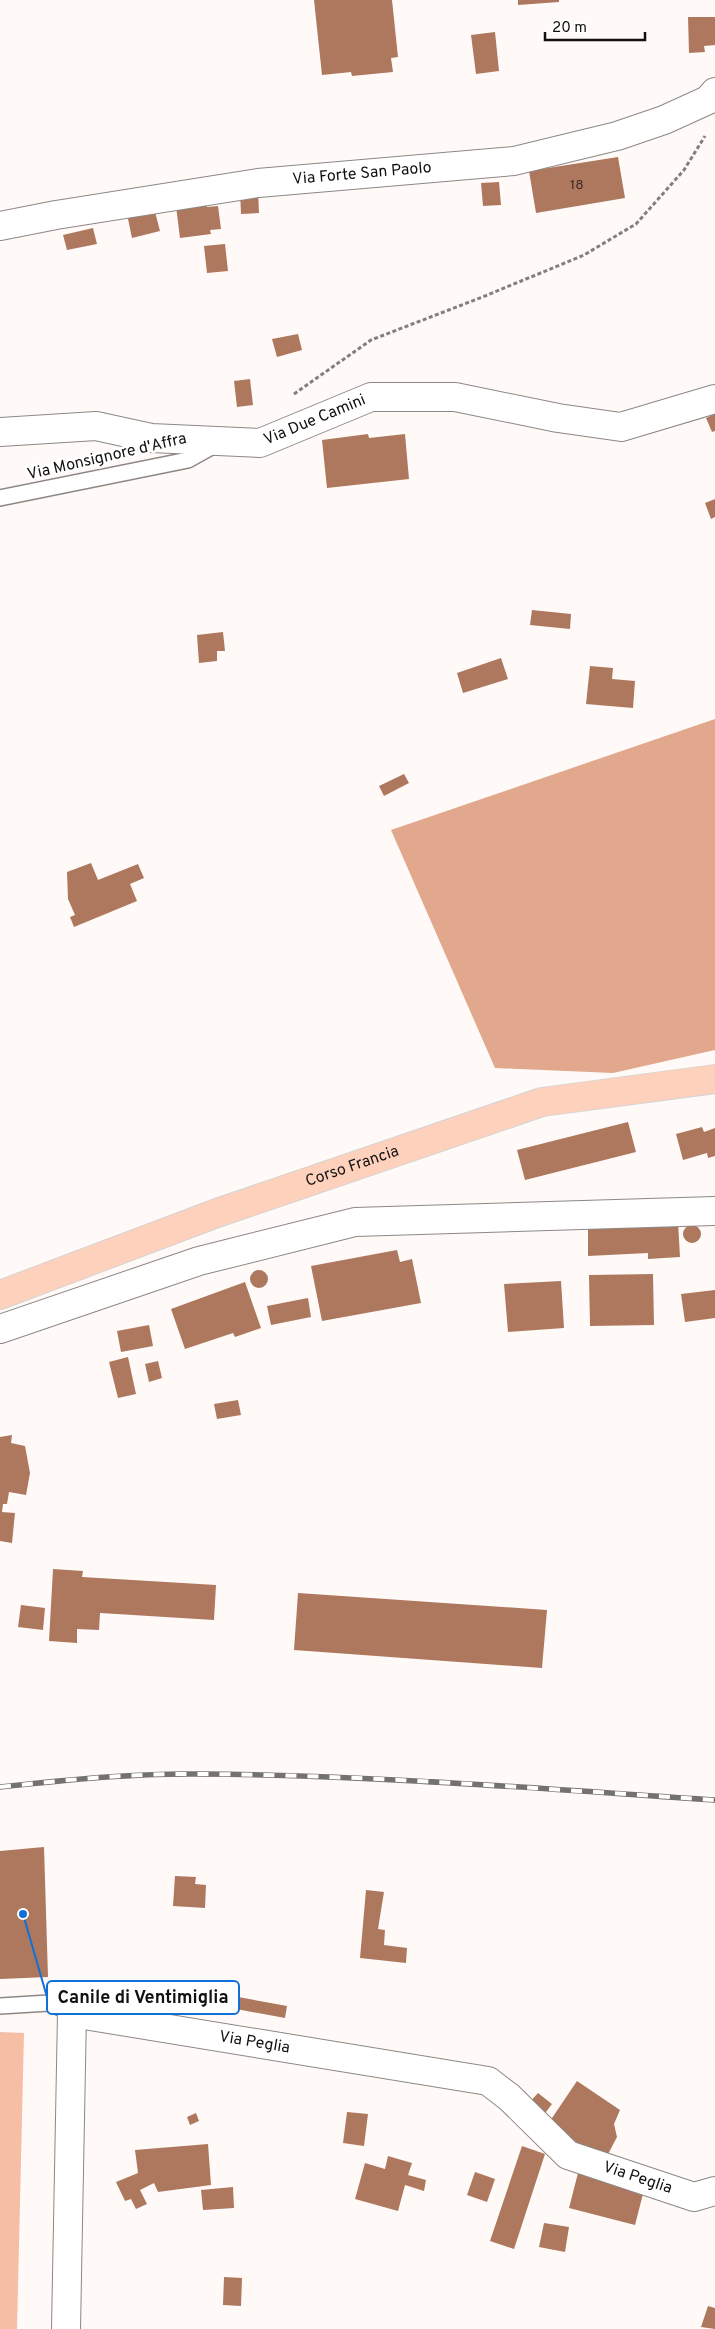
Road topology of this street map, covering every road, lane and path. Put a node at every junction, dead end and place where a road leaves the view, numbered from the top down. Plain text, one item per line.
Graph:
1 (711, 96) edge
2 (0, 226) edge
3 (290, 396) dead end
4 (715, 399) edge
5 (0, 432) edge
6 (218, 442) junction
7 (0, 498) edge
8 (715, 1079) edge
9 (715, 1211) edge
10 (0, 1295) edge
11 (0, 1329) edge
12 (0, 2006) edge
13 (72, 2013) junction
14 (715, 2191) edge
15 (66, 2329) edge

1 - 2 street, Via Forte San Paolo
1 - 3 path
4 - 6 street, Via Due Camini
5 - 6 street, Via Due Camini
6 - 7 lane, Via Monsignore d'Affra
8 - 10 main road, Corso Francia
9 - 11 street
12 - 13 lane
13 - 14 street, Via Peglia
13 - 15 street

